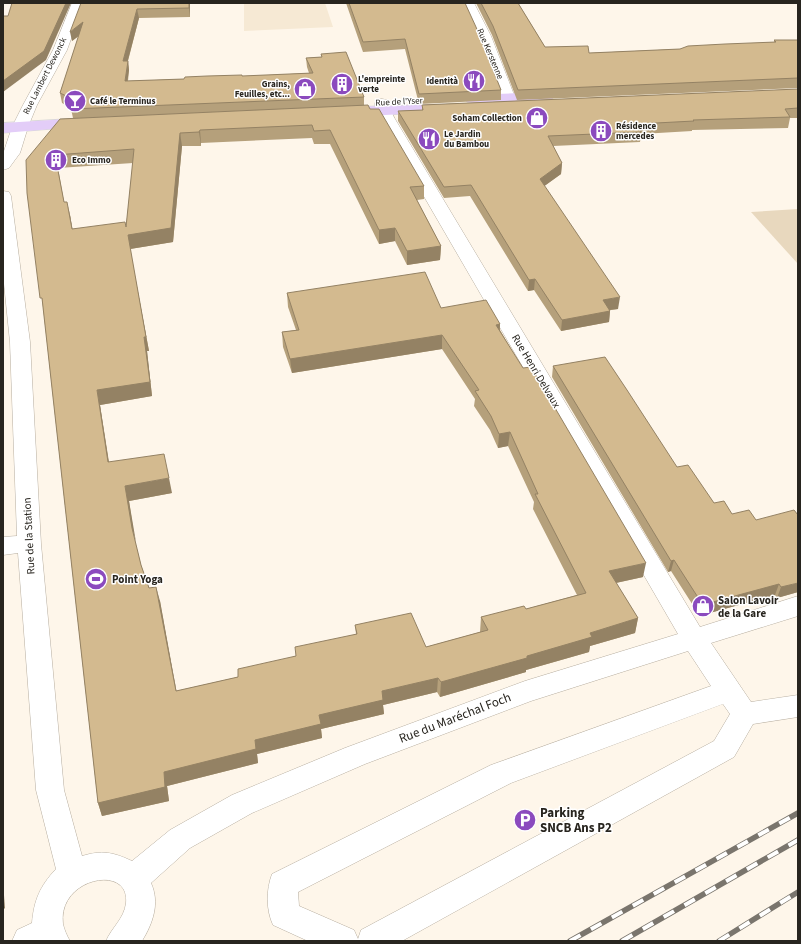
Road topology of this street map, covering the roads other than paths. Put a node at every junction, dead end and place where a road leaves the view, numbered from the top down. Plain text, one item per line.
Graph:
1 (78, 3) edge
2 (468, 3) edge
3 (559, 99) edge
4 (509, 101) junction
5 (382, 107) junction
6 (339, 109) edge
7 (3, 119) edge
8 (97, 119) edge
9 (22, 123) junction
10 (3, 128) edge
11 (3, 165) edge
12 (3, 196) edge
13 (12, 343) edge
14 (28, 544) junction
15 (3, 546) edge
16 (798, 606) edge
17 (693, 638) junction
18 (728, 691) junction
19 (798, 706) edge
20 (745, 714) junction
21 (72, 874) junction
22 (134, 879) junction
23 (43, 938) edge
24 (122, 941) edge
25 (343, 941) edge
26 (372, 941) edge

1 - 9 street, Rue Lambert Dewonck
2 - 4 street, Rue Kerstenne
3 - 4 main road, Rue de l'Yser
4 - 5 main road, Rue de l'Yser
5 - 6 main road, Rue de l'Yser
5 - 17 street, Rue Henri Delvaux
7 - 9 main road
8 - 9 main road
9 - 10 main road
9 - 11 street
12 - 13 street, Rue de la Station
13 - 14 street, Rue de la Station
14 - 15 street
14 - 21 street, Rue de la Station
16 - 17 street, Rue du Maréchal Foch
17 - 18 street, Rue Henri Delvaux
17 - 22 street, Rue du Maréchal Foch
18 - 20 street, Rue Henri Delvaux
18 - 25 street
19 - 20 street
20 - 26 street
21 - 22 street
21 - 23 street
22 - 24 street

